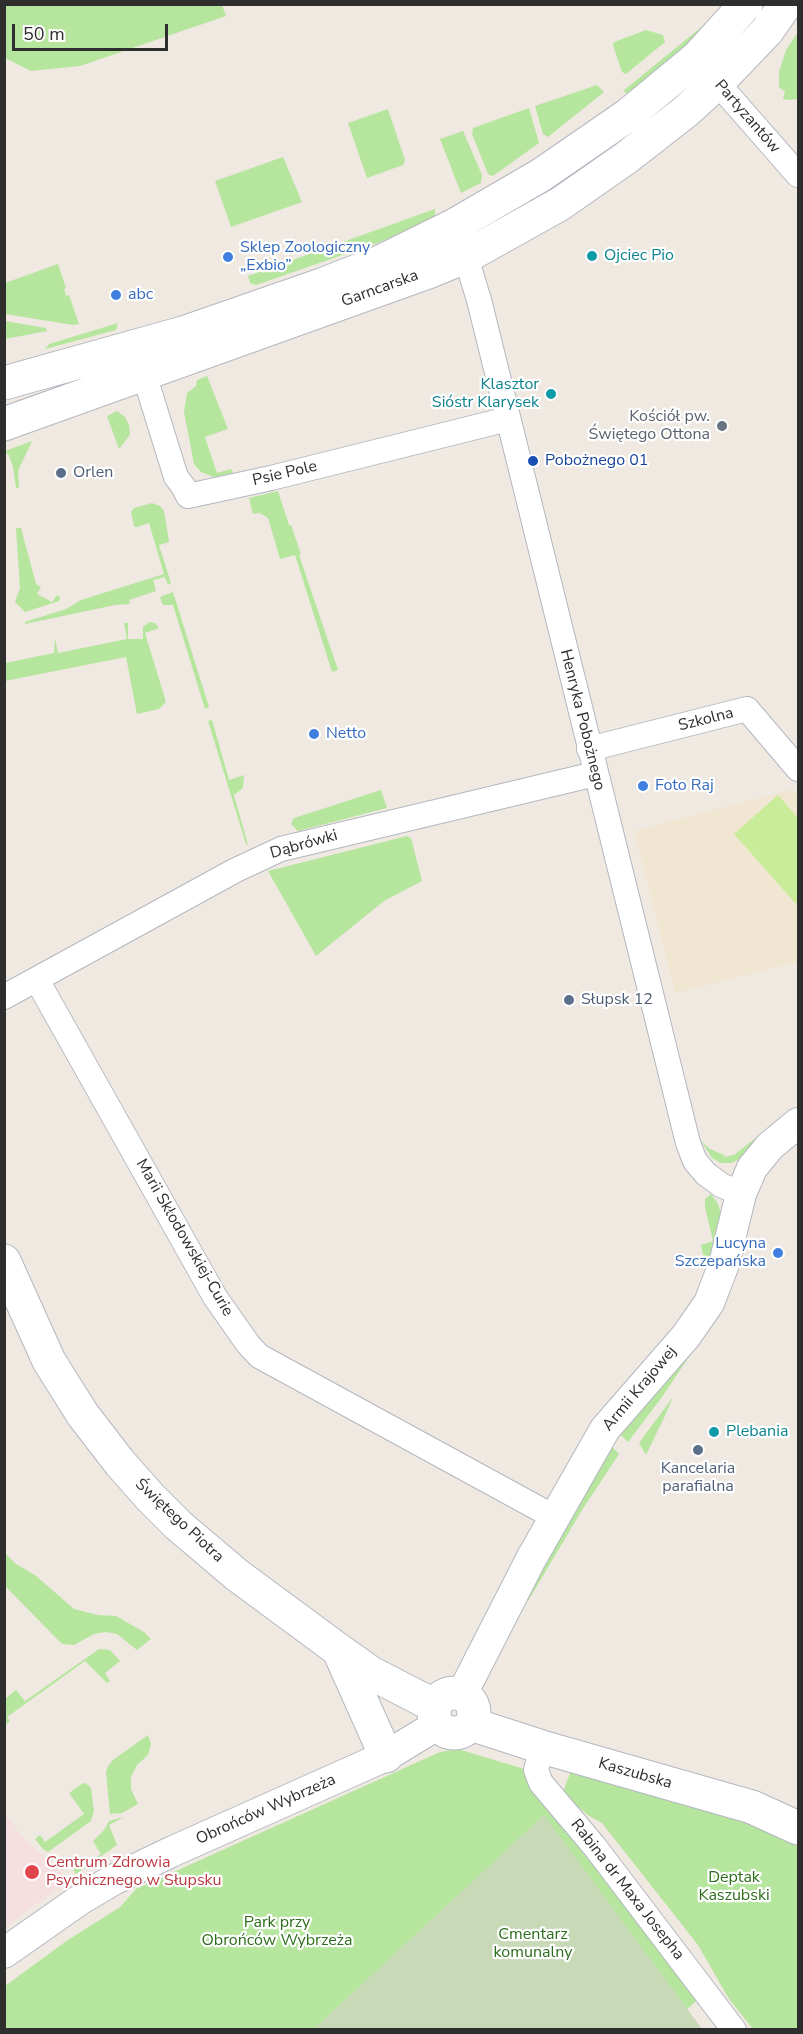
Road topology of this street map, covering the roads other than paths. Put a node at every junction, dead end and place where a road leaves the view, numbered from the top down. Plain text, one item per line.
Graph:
1 (746, 4) edge
2 (784, 6) edge
3 (707, 70) junction
4 (798, 175) edge
5 (455, 225) junction
6 (466, 256) junction
7 (4, 362) edge
8 (38, 374) junction
9 (144, 374) junction
10 (4, 383) edge
11 (508, 419) junction
12 (4, 424) edge
13 (589, 750) junction
14 (798, 769) edge
15 (595, 774) junction
16 (37, 980) junction
17 (4, 997) edge
18 (798, 1123) edge
19 (741, 1194) junction
20 (4, 1261) edge
21 (554, 1517) junction
22 (339, 1651) junction
23 (451, 1712) junction
24 (542, 1747) junction
25 (387, 1756) junction
26 (798, 1828) edge
27 (4, 1953) edge
28 (734, 2030) edge

1 - 3 main road
2 - 3 main road
3 - 4 street, Partyzantów
3 - 5 main road, Garncarska
3 - 6 main road, Garncarska
5 - 6 street, Henryka Pobożnego
5 - 8 main road, Garncarska
6 - 9 main road, Garncarska
6 - 11 street, Henryka Pobożnego
7 - 8 main road
8 - 10 main road, Garncarska
9 - 11 street, Psie Pole
9 - 12 main road, Garncarska
11 - 13 street, Henryka Pobożnego
13 - 14 street, Szkolna
13 - 15 street, Henryka Pobożnego
15 - 16 street, Dąbrówki
15 - 19 street, Henryka Pobożnego
16 - 17 street, Dąbrówki
16 - 21 street, Marii Skłodowskiej-Curie
18 - 19 street, Armii Krajowej
19 - 21 street, Armii Krajowej
20 - 22 main road, Świętego Piotra
21 - 23 street, Armii Krajowej
22 - 23 main road, Świętego Piotra
22 - 25 main road
23 - 24 main road, Kaszubska
23 - 25 street, Obrońców Wybrzeża
24 - 26 main road, Kaszubska
24 - 28 street, Rabina dr Maxa Josepha
25 - 27 street, Obrońców Wybrzeża

